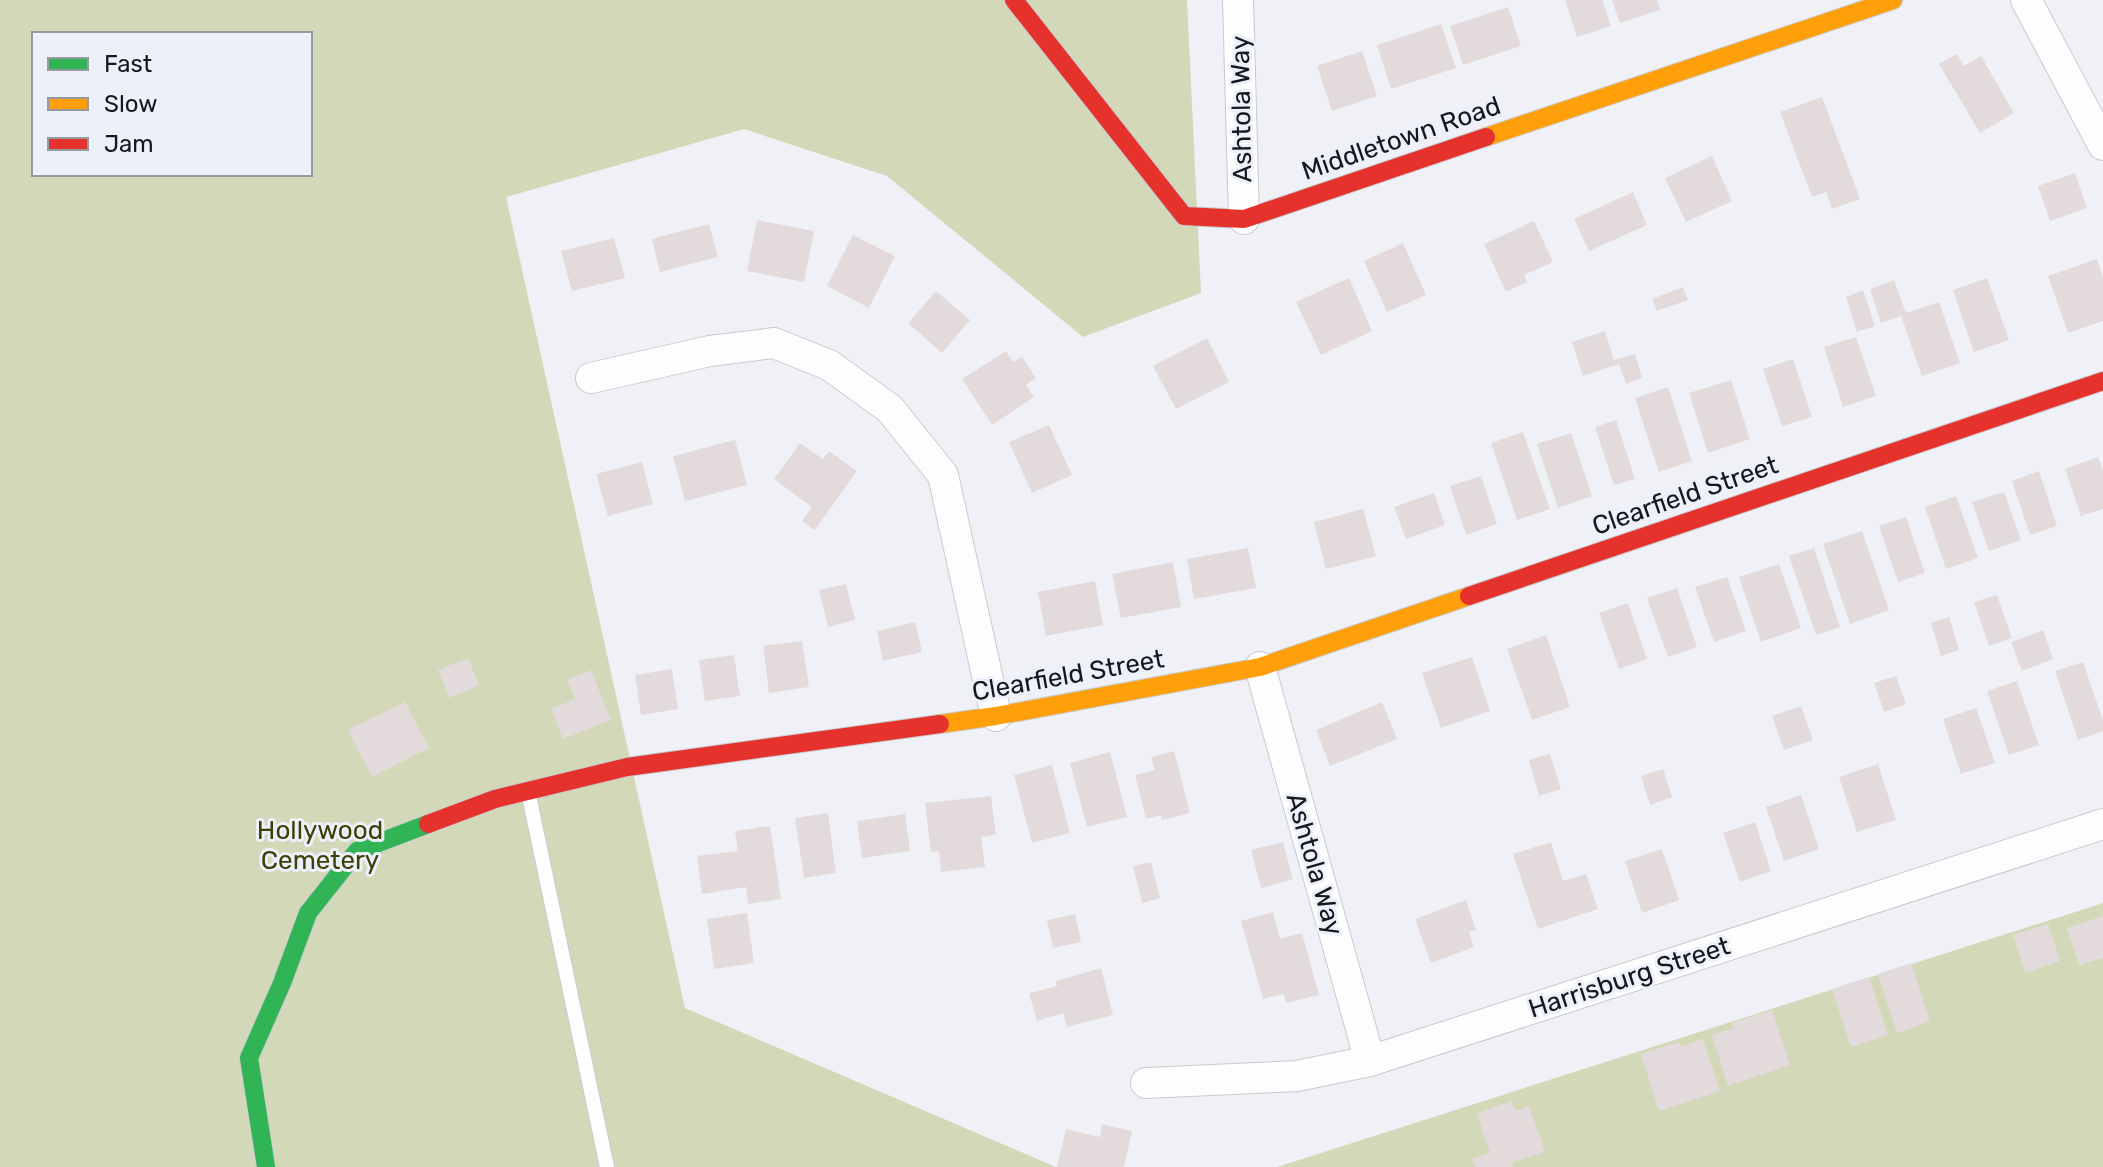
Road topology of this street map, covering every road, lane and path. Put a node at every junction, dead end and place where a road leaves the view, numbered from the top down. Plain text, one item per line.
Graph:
1 (1014, 0) edge
2 (1238, 0) edge
3 (1893, 0) edge
4 (2026, 0) edge
5 (2103, 145) edge
6 (1244, 219) junction
7 (591, 378) dead end
8 (2103, 381) edge
9 (1260, 667) junction
10 (996, 716) junction
11 (528, 791) junction
12 (2103, 824) edge
13 (1370, 1061) junction
14 (1146, 1083) dead end
15 (266, 1167) edge
16 (607, 1167) edge

1 - 6 street, Middletown Road
2 - 6 street, Ashtola Way
3 - 6 street, Middletown Road
4 - 5 street
7 - 10 street
8 - 9 street, Clearfield Street
9 - 10 street, Clearfield Street
9 - 13 street, Ashtola Way
10 - 11 street, Clearfield Street
11 - 15 street, Clearfield Street
11 - 16 lane
12 - 13 street, Harrisburg Street
13 - 14 street, Harrisburg Street

